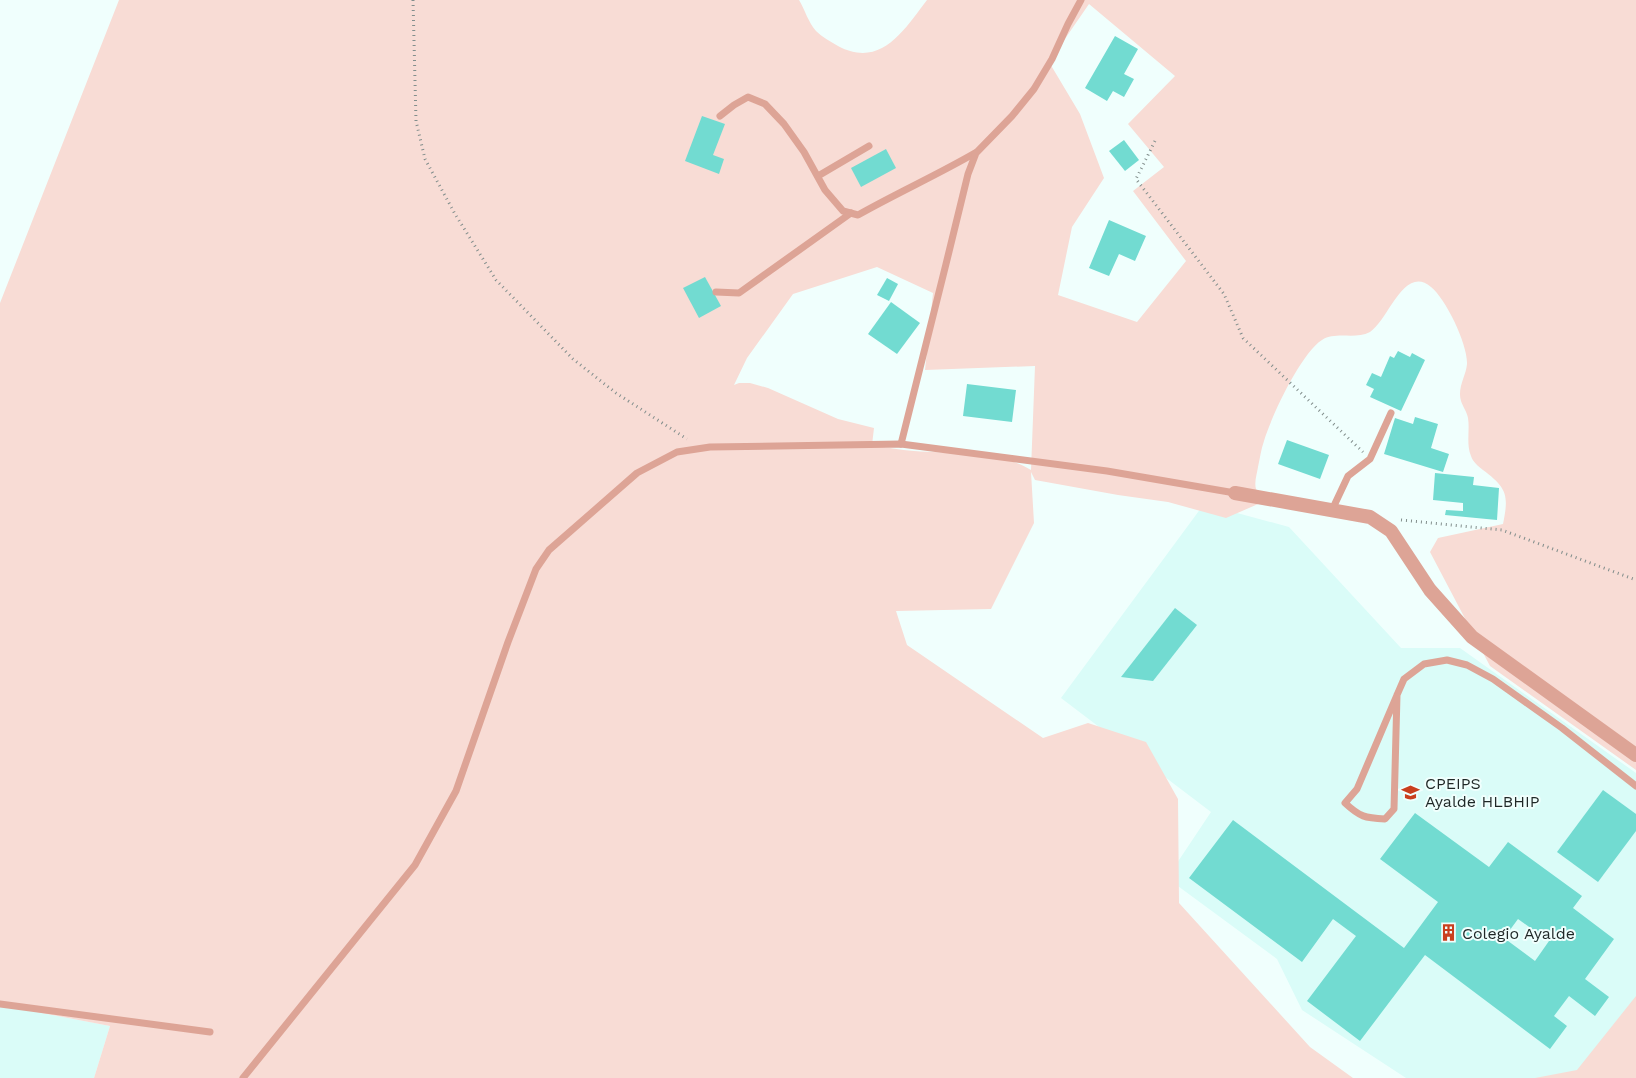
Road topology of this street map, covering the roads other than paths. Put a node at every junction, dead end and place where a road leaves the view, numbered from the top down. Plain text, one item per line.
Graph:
1 (1081, 0) edge
2 (720, 116) dead end
3 (869, 146) dead end
4 (976, 153) junction
5 (818, 176) junction
6 (851, 213) junction
7 (716, 292) dead end
8 (1391, 413) dead end
9 (901, 444) junction
10 (1235, 493) joint
11 (1332, 510) junction
12 (1397, 695) junction
13 (1636, 755) edge
14 (1636, 786) edge
15 (0, 1004) edge
16 (210, 1032) dead end
17 (244, 1078) edge

1 - 4 lane
2 - 5 lane
3 - 5 lane
4 - 6 lane
4 - 9 lane
5 - 6 lane
6 - 7 lane
8 - 11 lane
9 - 10 lane
9 - 17 lane
10 - 11 street
11 - 13 street
12 - 12 lane
12 - 14 lane
15 - 16 lane

